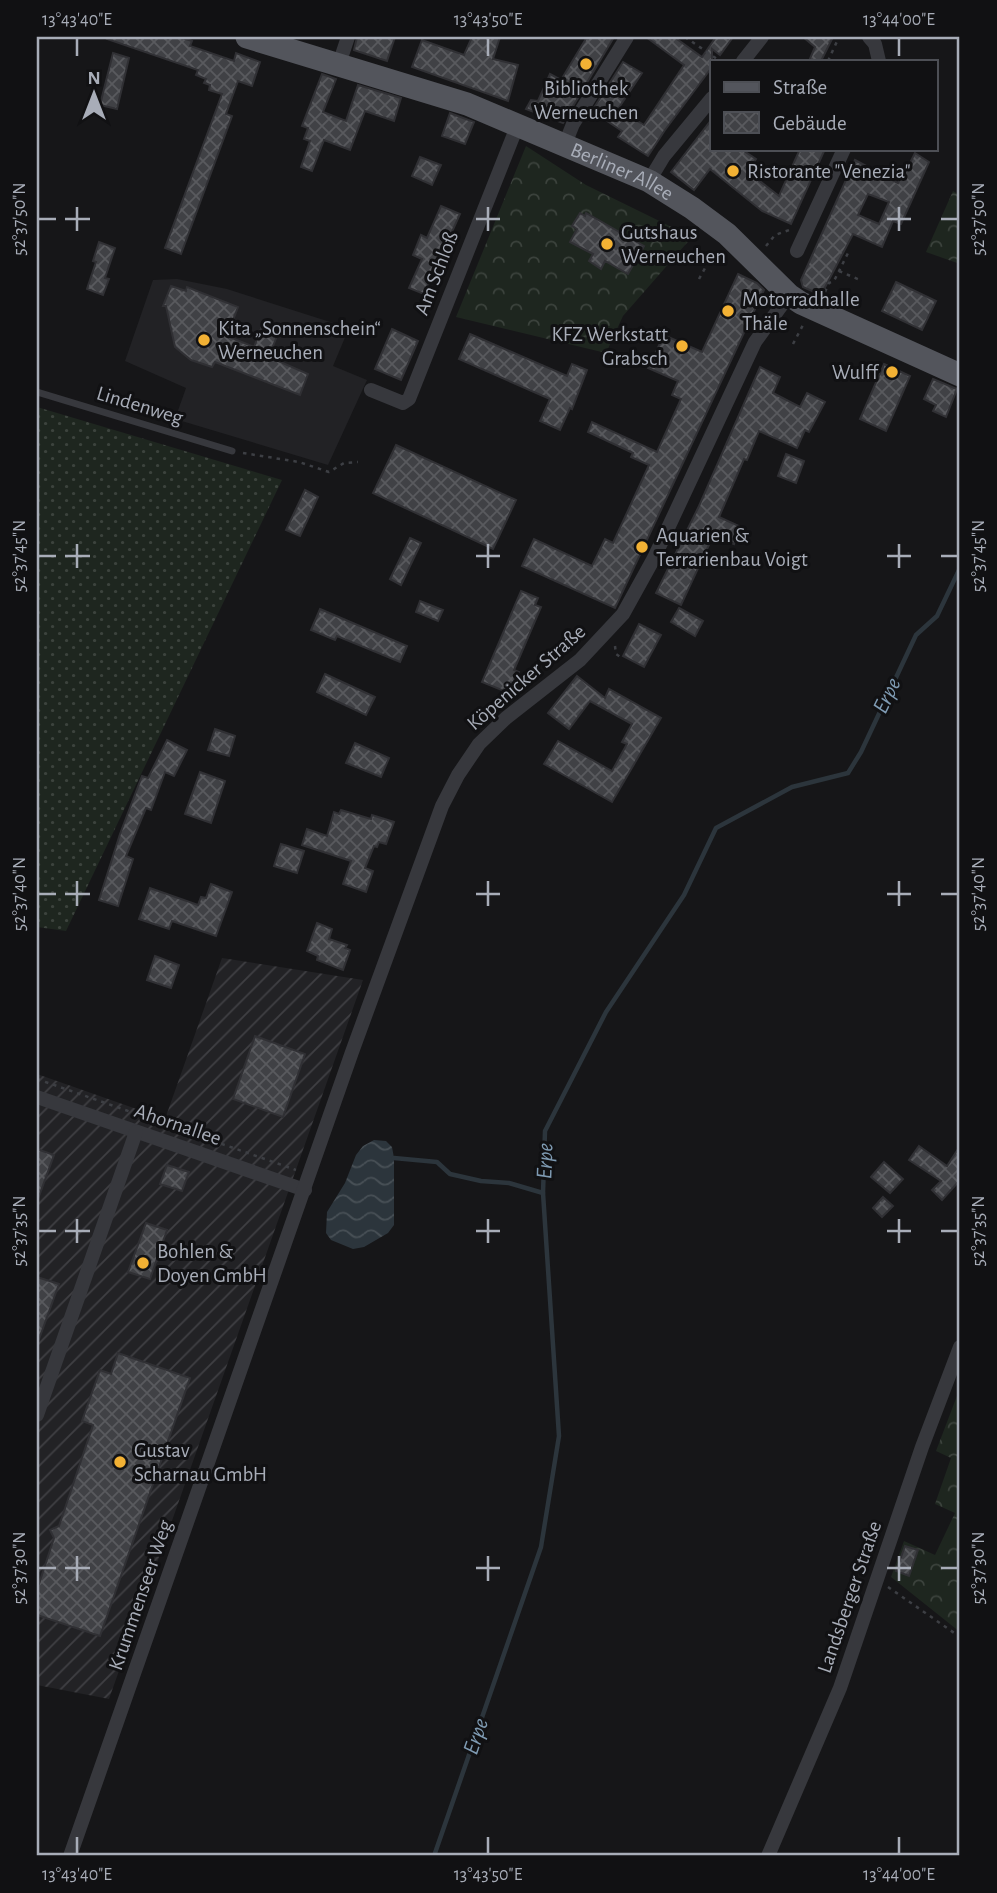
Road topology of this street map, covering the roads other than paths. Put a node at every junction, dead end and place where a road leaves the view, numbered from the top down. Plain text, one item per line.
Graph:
1 (247, 37) edge
2 (348, 37) edge
3 (626, 37) edge
4 (762, 37) edge
5 (869, 37) edge
6 (744, 60) edge
7 (879, 60) edge
8 (339, 64) junction
9 (710, 100) edge
10 (518, 124) junction
11 (565, 144) junction
12 (844, 150) edge
13 (649, 181) junction
14 (797, 251) dead end
15 (789, 295) junction
16 (960, 375) edge
17 (371, 390) dead end
18 (37, 392) edge
19 (232, 452) road end
20 (37, 1097) edge
21 (136, 1132) junction
22 (305, 1190) junction
23 (960, 1347) edge
24 (955, 1375) edge
25 (37, 1415) edge
26 (70, 1856) edge
27 (768, 1856) edge

1 - 8 main road, Berliner Allee
2 - 8 street
3 - 11 street
4 - 6 street
5 - 7 street
8 - 10 main road, Berliner Allee
9 - 13 street
10 - 11 main road, Berliner Allee
10 - 17 street, Am Schloß
11 - 13 main road, Berliner Allee
12 - 14 street
13 - 15 main road, Berliner Allee
15 - 16 main road, Berliner Allee
15 - 22 street, Köpenicker Straße
18 - 19 lane, Lindenweg
20 - 21 street, Ahornallee
21 - 22 street, Ahornallee
21 - 25 street
22 - 26 street, Krummenseer Weg
23 - 24 street, Landsberger Straße
24 - 27 street, Landsberger Straße

